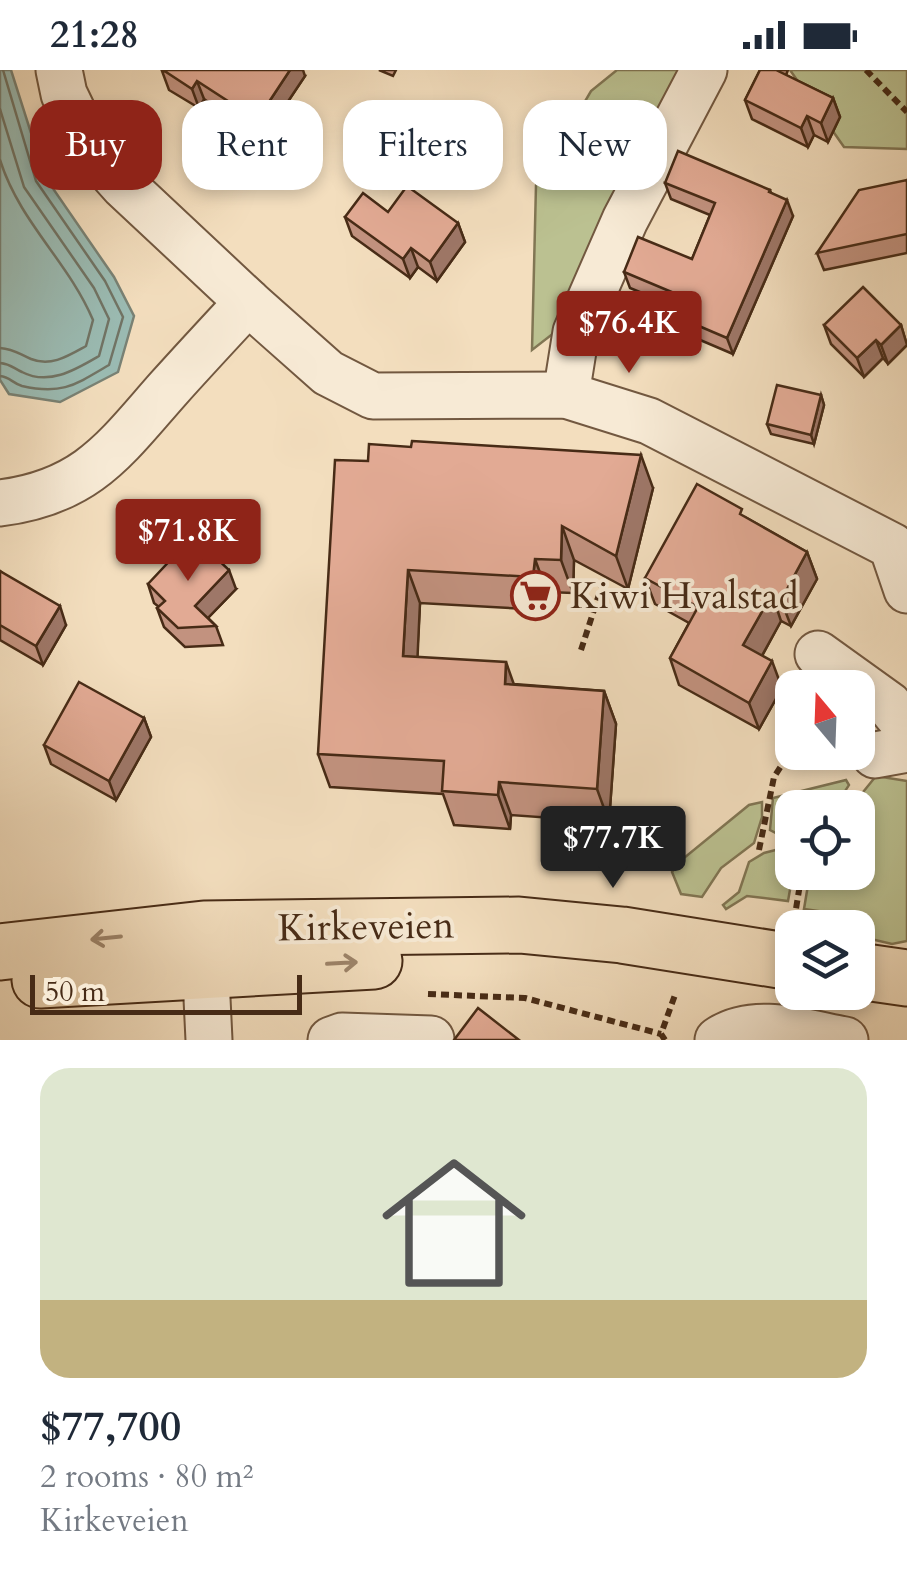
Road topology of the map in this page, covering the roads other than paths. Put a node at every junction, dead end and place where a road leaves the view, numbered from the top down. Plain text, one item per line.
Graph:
1 (59, 70) edge
2 (704, 70) edge
3 (248, 302) junction
4 (566, 396) junction
5 (0, 504) edge
6 (900, 540) edge
7 (907, 590) edge
8 (818, 654) dead end
9 (896, 744) edge
10 (775, 947) edge
11 (204, 949) junction
12 (0, 952) edge
13 (875, 973) edge
14 (907, 978) edge
15 (0, 983) edge
16 (431, 1039) edge
17 (209, 1040) edge
18 (331, 1040) edge
19 (718, 1040) edge
20 (845, 1040) edge

1 - 3 street
2 - 4 street
3 - 4 street
3 - 5 street
4 - 6 street
6 - 7 street
8 - 9 street
10 - 11 main road, Kirkeveien
11 -> 12 main road, Kirkeveien
11 - 15 main road, Kirkeveien
11 - 17 street
13 - 14 main road
16 - 18 street
19 - 20 street

